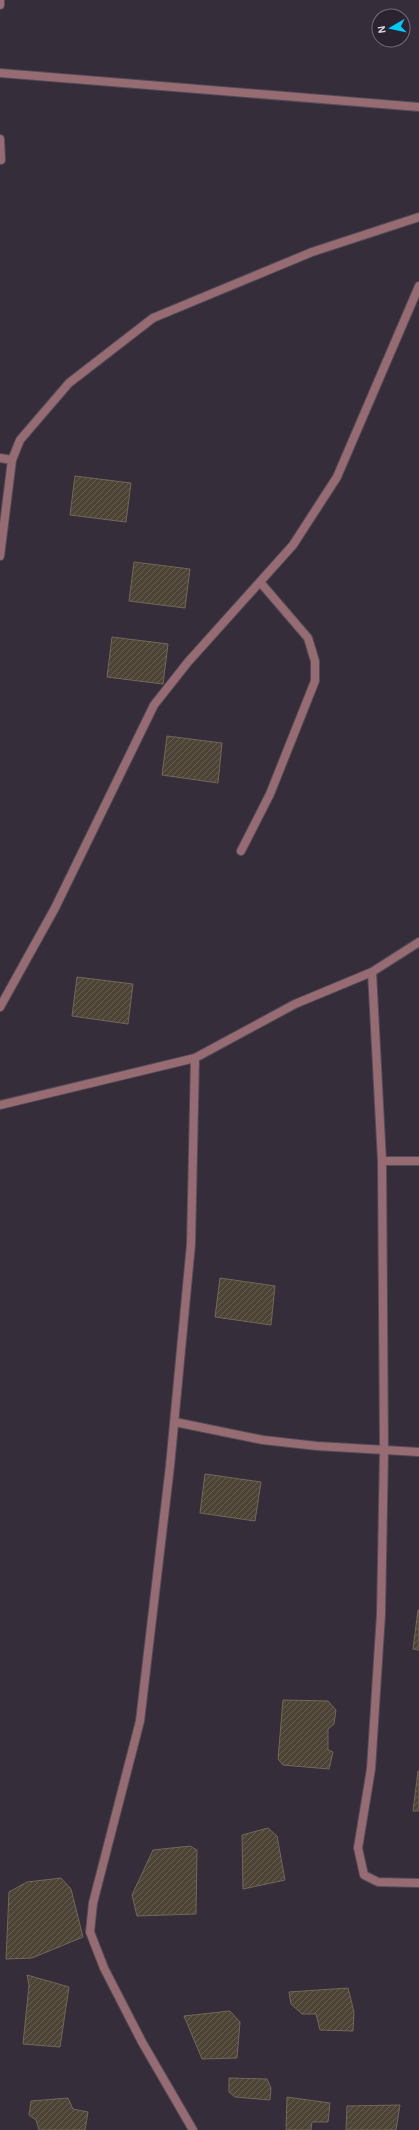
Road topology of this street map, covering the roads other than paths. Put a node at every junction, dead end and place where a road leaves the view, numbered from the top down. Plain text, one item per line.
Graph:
1 (0, 0) edge
2 (0, 5) edge
3 (0, 73) edge
4 (419, 107) edge
5 (0, 139) edge
6 (1, 160) edge
7 (419, 218) edge
8 (419, 287) edge
9 (0, 458) edge
10 (12, 460) junction
11 (0, 556) edge
12 (260, 582) junction
13 (241, 851) dead end
14 (419, 942) edge
15 (372, 972) junction
16 (0, 1007) edge
17 (195, 1058) junction
18 (0, 1105) edge
19 (419, 1161) edge
20 (382, 1162) junction
21 (174, 1422) junction
22 (384, 1450) junction
23 (419, 1452) edge
24 (419, 1883) edge
25 (193, 2130) edge

1 - 2 street
3 - 4 street
5 - 6 street
7 - 10 street
8 - 12 street
9 - 10 street
10 - 11 street
12 - 13 street
12 - 16 street
14 - 15 street
15 - 17 street
15 - 20 street
17 - 18 street
17 - 21 street
19 - 20 street
20 - 22 street
21 - 22 street
21 - 25 street
22 - 23 street
22 - 24 street

